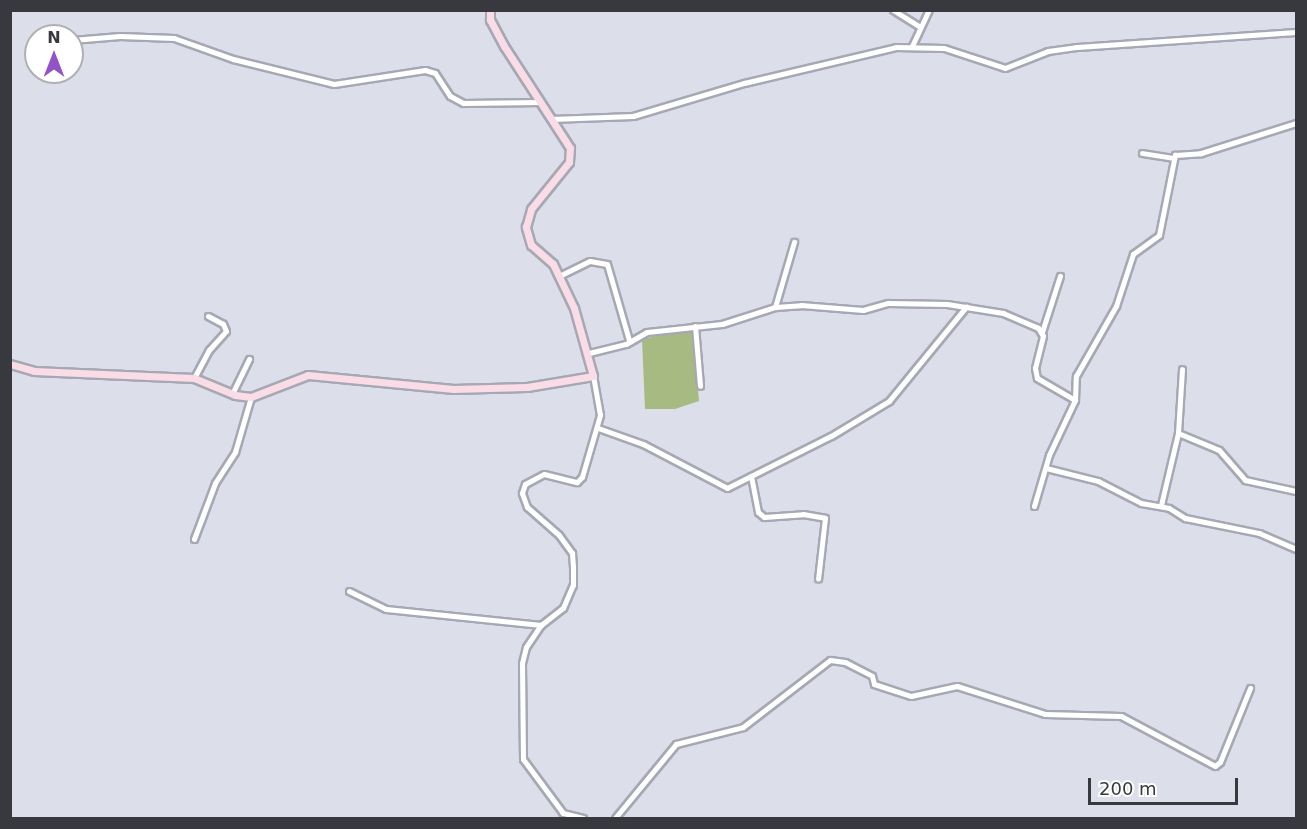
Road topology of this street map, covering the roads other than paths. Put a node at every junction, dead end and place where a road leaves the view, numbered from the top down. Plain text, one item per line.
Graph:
1 (490, 10) edge
2 (893, 10) edge
3 (930, 10) edge
4 (919, 26) junction
5 (1296, 32) edge
6 (84, 39) edge
7 (912, 46) junction
8 (541, 102) junction
9 (551, 119) junction
10 (1296, 123) edge
11 (1142, 153) dead end
12 (1174, 158) junction
13 (794, 242) dead end
14 (559, 276) junction
15 (1060, 276) dead end
16 (776, 307) junction
17 (966, 307) junction
18 (208, 316) dead end
19 (695, 326) junction
20 (1042, 332) junction
21 (629, 340) junction
22 (589, 353) junction
23 (249, 359) dead end
24 (10, 364) edge
25 (1182, 369) dead end
26 (593, 376) junction
27 (194, 378) junction
28 (700, 386) dead end
29 (232, 394) junction
30 (251, 397) junction
31 (1075, 400) junction
32 (598, 428) junction
33 (1178, 433) junction
34 (1046, 468) junction
35 (751, 476) junction
36 (1296, 491) edge
37 (1161, 505) junction
38 (1034, 506) dead end
39 (194, 539) dead end
40 (1296, 549) edge
41 (818, 579) dead end
42 (349, 591) dead end
43 (541, 625) junction
44 (1250, 688) dead end
45 (583, 819) edge
46 (615, 819) edge

1 - 8 street
2 - 4 street
3 - 4 street
4 - 7 street
5 - 7 street
6 - 8 street
7 - 9 street
8 - 9 street
9 - 14 street
10 - 12 street
11 - 12 street
12 - 31 street
13 - 16 street
14 - 21 street
14 - 22 street
15 - 20 street
16 - 17 street
16 - 19 street
17 - 20 street
17 - 35 street
18 - 27 street
19 - 21 street
19 - 28 street
20 - 31 street
21 - 22 street
22 - 26 street
23 - 29 street
24 - 27 street
25 - 33 street
26 - 30 street
26 - 32 street
27 - 29 street
29 - 30 street
30 - 39 street
31 - 34 street
32 - 35 street
32 - 43 street
33 - 36 street
33 - 37 street
34 - 37 street
34 - 38 street
35 - 41 street
37 - 40 street
42 - 43 street
43 - 45 street
44 - 46 street

